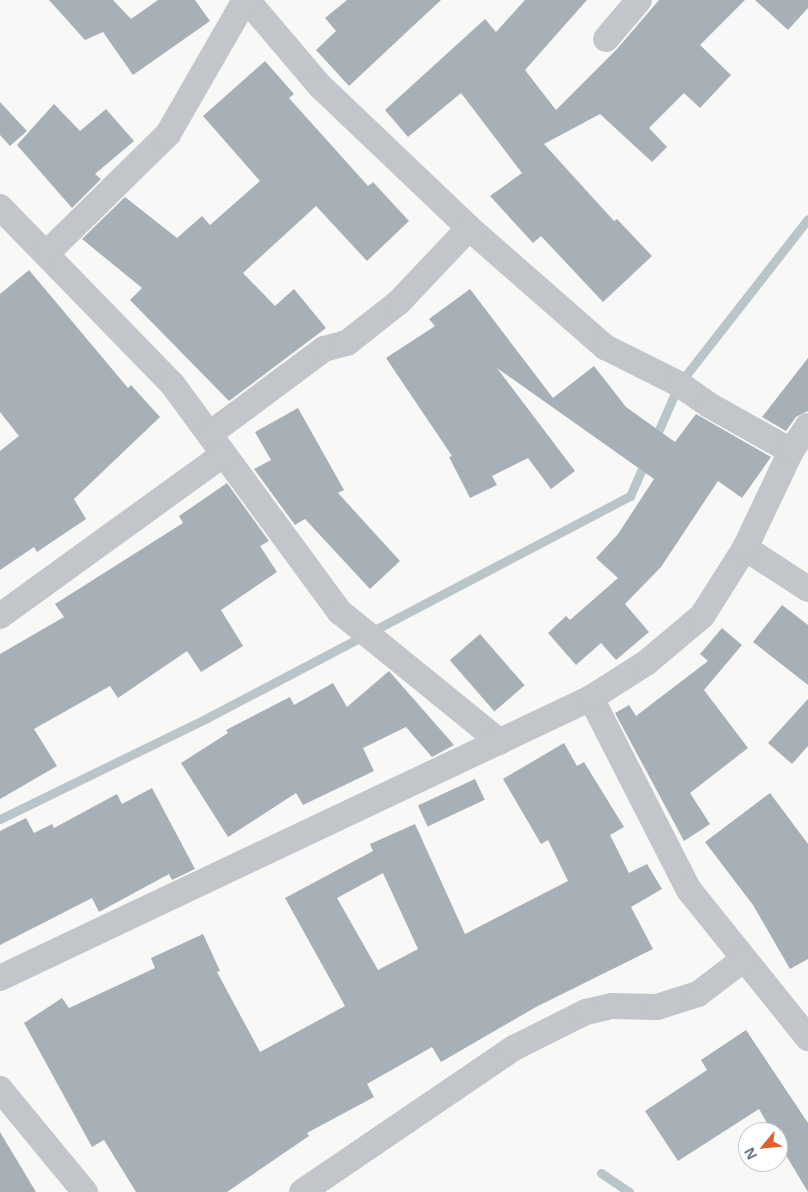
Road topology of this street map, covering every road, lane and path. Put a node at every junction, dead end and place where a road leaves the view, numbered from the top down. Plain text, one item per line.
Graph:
1 (246, 0) edge
2 (639, 0) edge
3 (606, 39) dead end
4 (0, 207) edge
5 (469, 228) junction
6 (46, 253) junction
7 (808, 426) edge
8 (217, 444) junction
9 (791, 451) junction
10 (745, 548) junction
11 (808, 589) edge
12 (0, 616) edge
13 (591, 698) junction
14 (500, 742) junction
15 (743, 960) junction
16 (0, 978) edge
17 (808, 1038) edge
18 (0, 1089) edge
19 (84, 1192) edge
20 (302, 1192) edge

1 - 5 street
1 - 6 street
2 - 3 street
4 - 6 street
5 - 8 street
5 - 9 street
6 - 8 street
7 - 9 street
8 - 12 street
8 - 14 street
9 - 10 street
10 - 11 street
10 - 13 street
13 - 14 street
13 - 15 street
14 - 16 street
15 - 17 street
15 - 20 street
18 - 19 street

